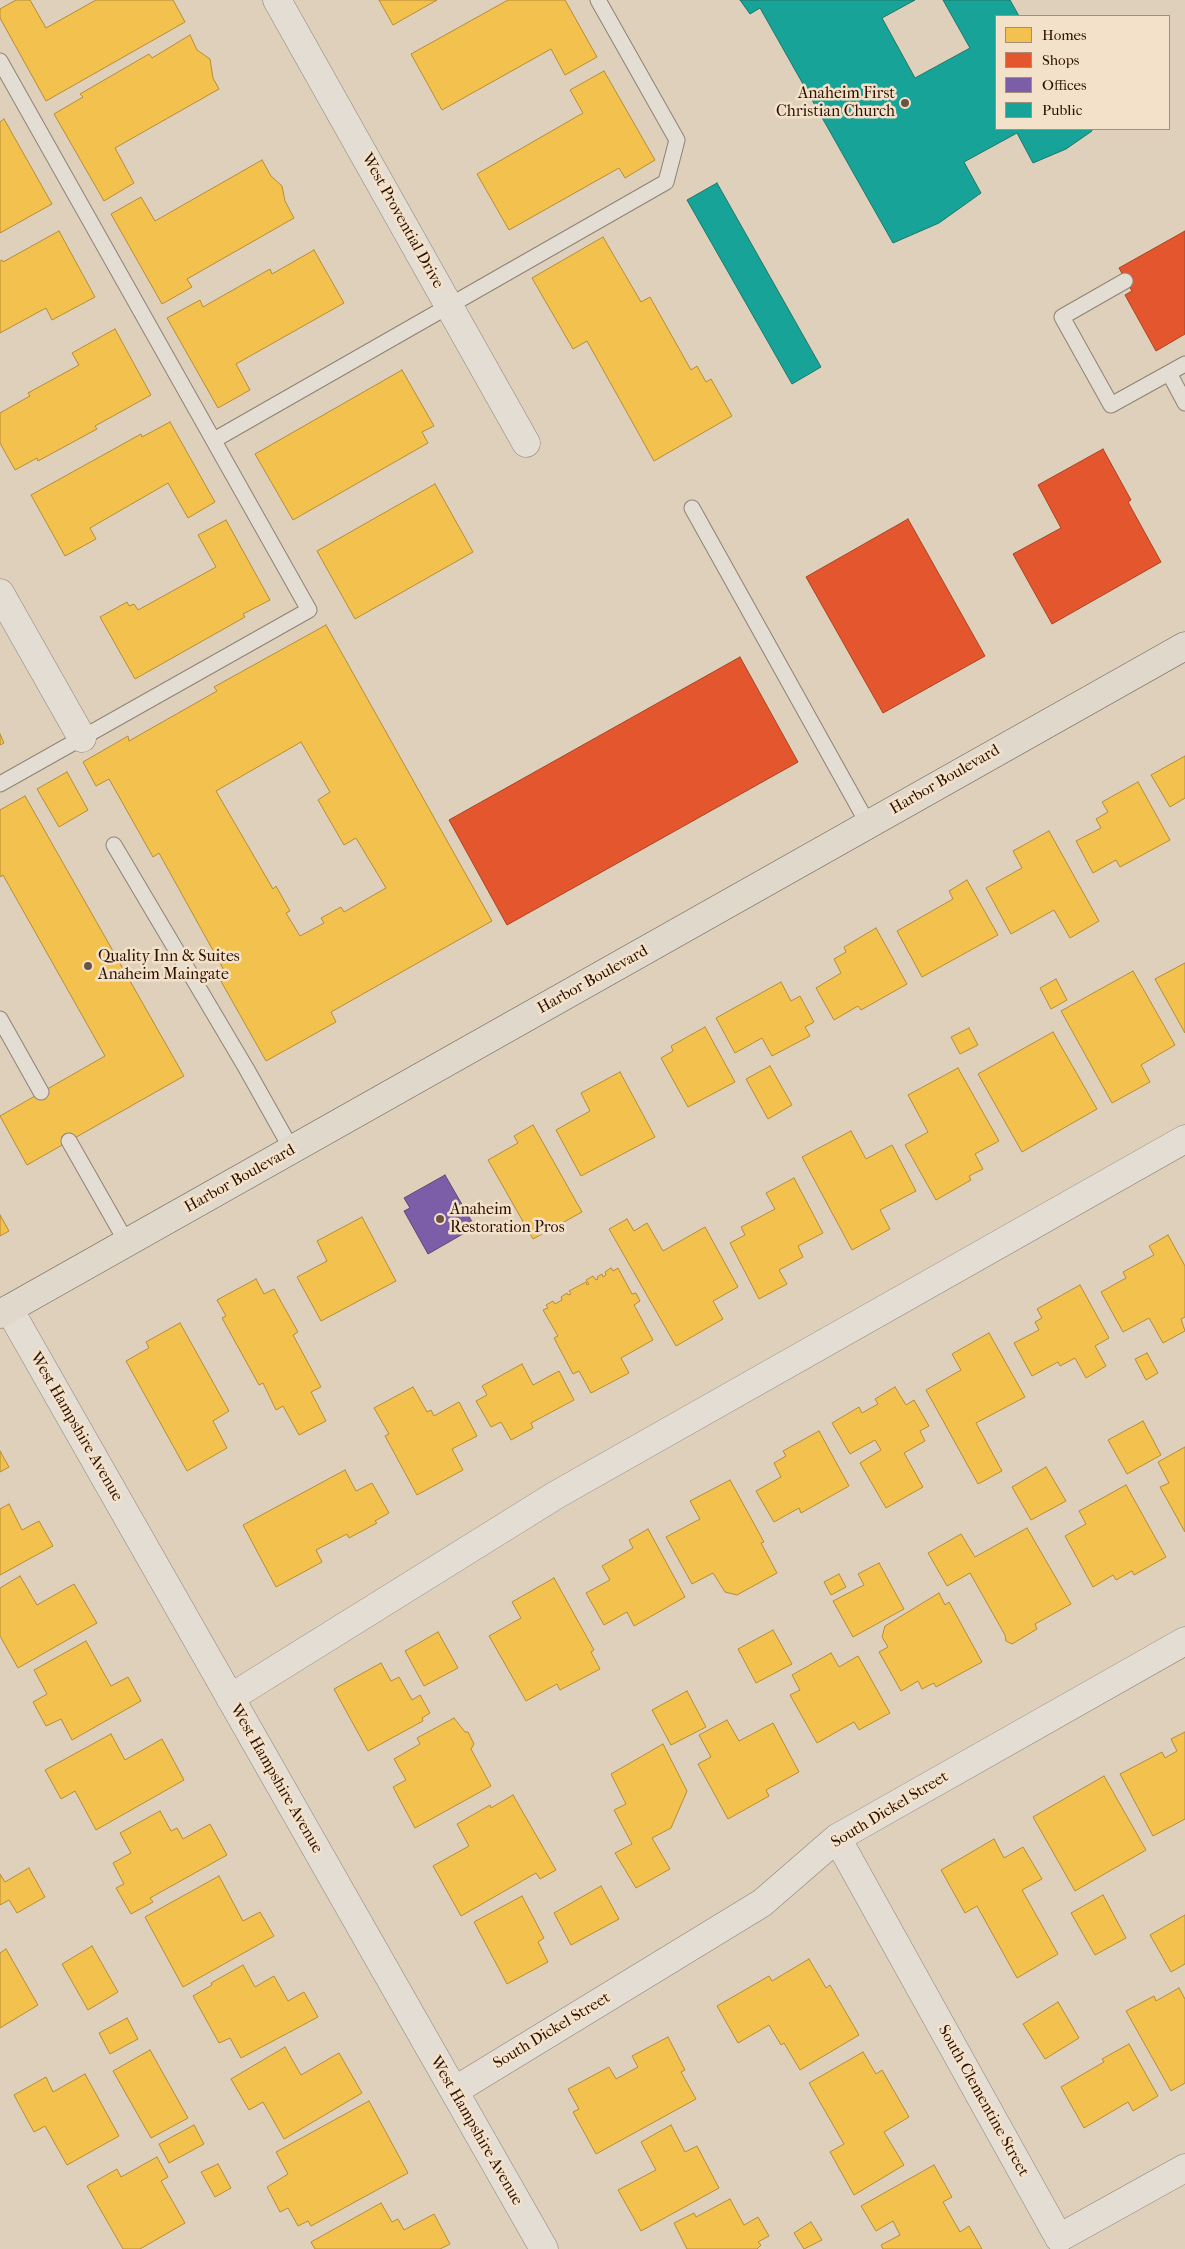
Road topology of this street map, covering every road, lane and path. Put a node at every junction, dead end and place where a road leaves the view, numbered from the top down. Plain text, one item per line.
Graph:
1 (277, 0) edge
2 (598, 0) edge
3 (0, 60) edge
4 (1125, 280) dead end
5 (450, 305) junction
6 (1185, 364) edge
7 (1169, 373) junction
8 (1185, 402) edge
9 (214, 440) junction
10 (526, 443) dead end
11 (692, 508) dead end
12 (0, 593) edge
13 (1185, 646) edge
14 (82, 738) junction
15 (0, 784) edge
16 (868, 824) junction
17 (114, 845) dead end
18 (0, 1019) edge
19 (42, 1092) dead end
20 (1185, 1139) edge
21 (69, 1141) dead end
22 (292, 1150) junction
23 (127, 1243) junction
24 (4, 1312) edge
25 (1185, 1641) edge
26 (230, 1698) junction
27 (837, 1838) junction
28 (454, 2091) junction
29 (1185, 2168) edge
30 (544, 2249) edge

1 - 5 street, West Provential Drive
2 - 5 lane
3 - 9 lane
4 - 7 lane
5 - 9 lane
5 - 10 street, West Provential Drive
6 - 7 lane
7 - 8 lane
9 - 14 lane
11 - 16 lane
12 - 14 street
13 - 16 main road, Harbor Boulevard
14 - 15 lane
16 - 22 main road, Harbor Boulevard
17 - 22 lane
18 - 19 lane
20 - 26 street
21 - 23 lane
22 - 23 main road, Harbor Boulevard
23 - 24 main road, Harbor Boulevard
24 - 26 street, West Hampshire Avenue
25 - 27 street, South Dickel Street
26 - 28 street, West Hampshire Avenue
27 - 28 street, South Dickel Street
27 - 29 street, South Clementine Street
28 - 30 street, West Hampshire Avenue

